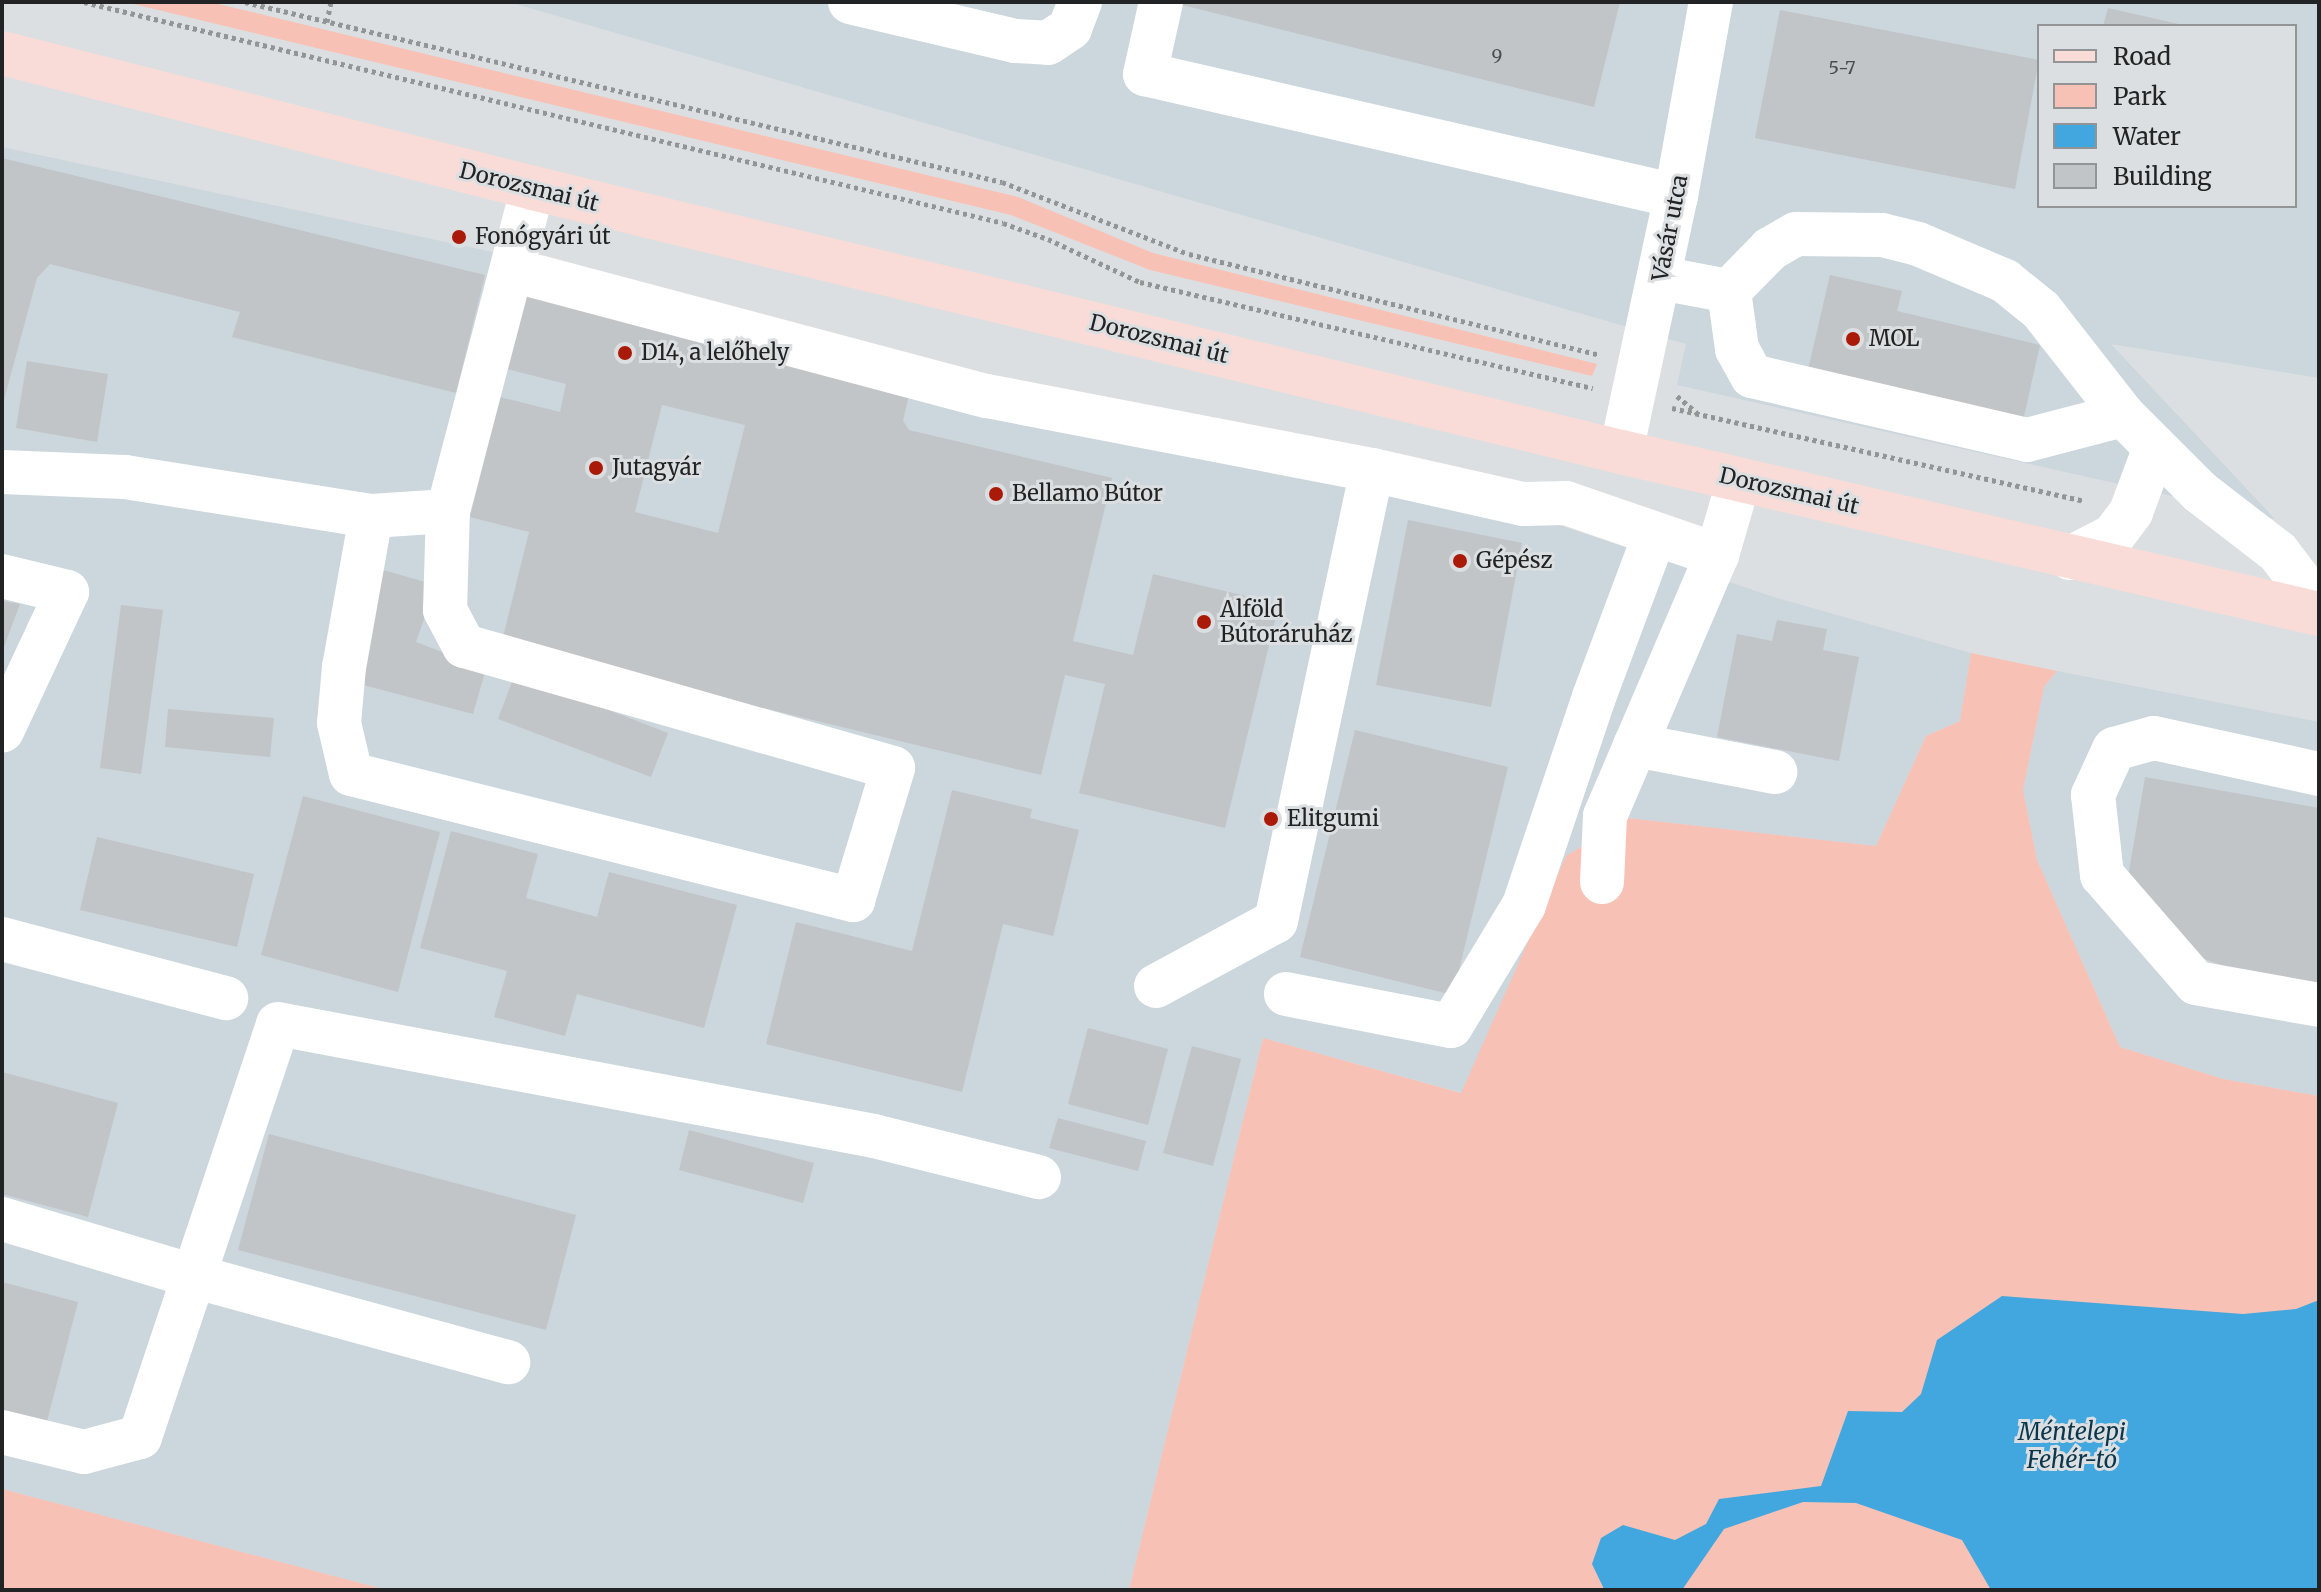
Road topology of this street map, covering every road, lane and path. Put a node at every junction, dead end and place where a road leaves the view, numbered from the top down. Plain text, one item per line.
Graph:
1 (84, 2) edge
2 (245, 2) edge
3 (331, 2) edge
4 (850, 2) edge
5 (1080, 2) edge
6 (1161, 2) edge
7 (1711, 2) edge
8 (327, 22) junction
9 (2, 53) edge
10 (533, 188) junction
11 (1676, 196) junction
12 (512, 270) junction
13 (1660, 278) junction
14 (1729, 291) junction
15 (1602, 355) dead end
16 (1634, 398) junction
17 (1683, 402) dead end
18 (2123, 415) junction
19 (2155, 447) junction
20 (1621, 452) junction
21 (1372, 470) junction
22 (2, 472) edge
23 (1739, 480) junction
24 (448, 511) junction
25 (371, 516) junction
26 (1655, 534) junction
27 (1717, 555) junction
28 (2070, 558) junction
29 (2, 576) edge
30 (2319, 606) edge
31 (2319, 614) edge
32 (2, 731) edge
33 (1635, 745) junction
34 (1775, 772) dead end
35 (2319, 774) edge
36 (1602, 882) dead end
37 (2, 939) edge
38 (1156, 986) dead end
39 (1286, 994) dead end
40 (226, 998) dead end
41 (2319, 1005) edge
42 (1039, 1177) dead end
43 (2, 1219) edge
44 (193, 1276) junction
45 (508, 1362) dead end
46 (2, 1432) edge

1 - 16 path
2 - 8 path
3 - 8 path
4 - 5 street
6 - 11 street
7 - 11 street, Vásár utca
8 - 15 path
9 - 10 main road, Dorozsmai út
10 - 12 street
10 - 20 main road, Dorozsmai út
11 - 13 street, Vásár utca
12 - 21 street
12 - 24 street
13 - 14 street
13 - 16 street, Vásár utca
14 - 18 street
14 - 18 street
16 - 17 path
16 - 20 street, Vásár utca
18 - 19 street
19 - 28 street
19 - 30 street
20 - 23 main road, Dorozsmai út
21 - 26 street
21 - 38 street
22 - 25 street
23 - 27 street
23 - 28 main road, Dorozsmai út
24 - 25 street
24 - 25 street
26 - 27 street
26 - 39 street
27 - 33 street
28 - 31 main road, Dorozsmai út
29 - 32 street
33 - 34 street
33 - 36 street
35 - 41 street
37 - 40 street
42 - 44 street
43 - 44 street
44 - 45 street
44 - 46 street

